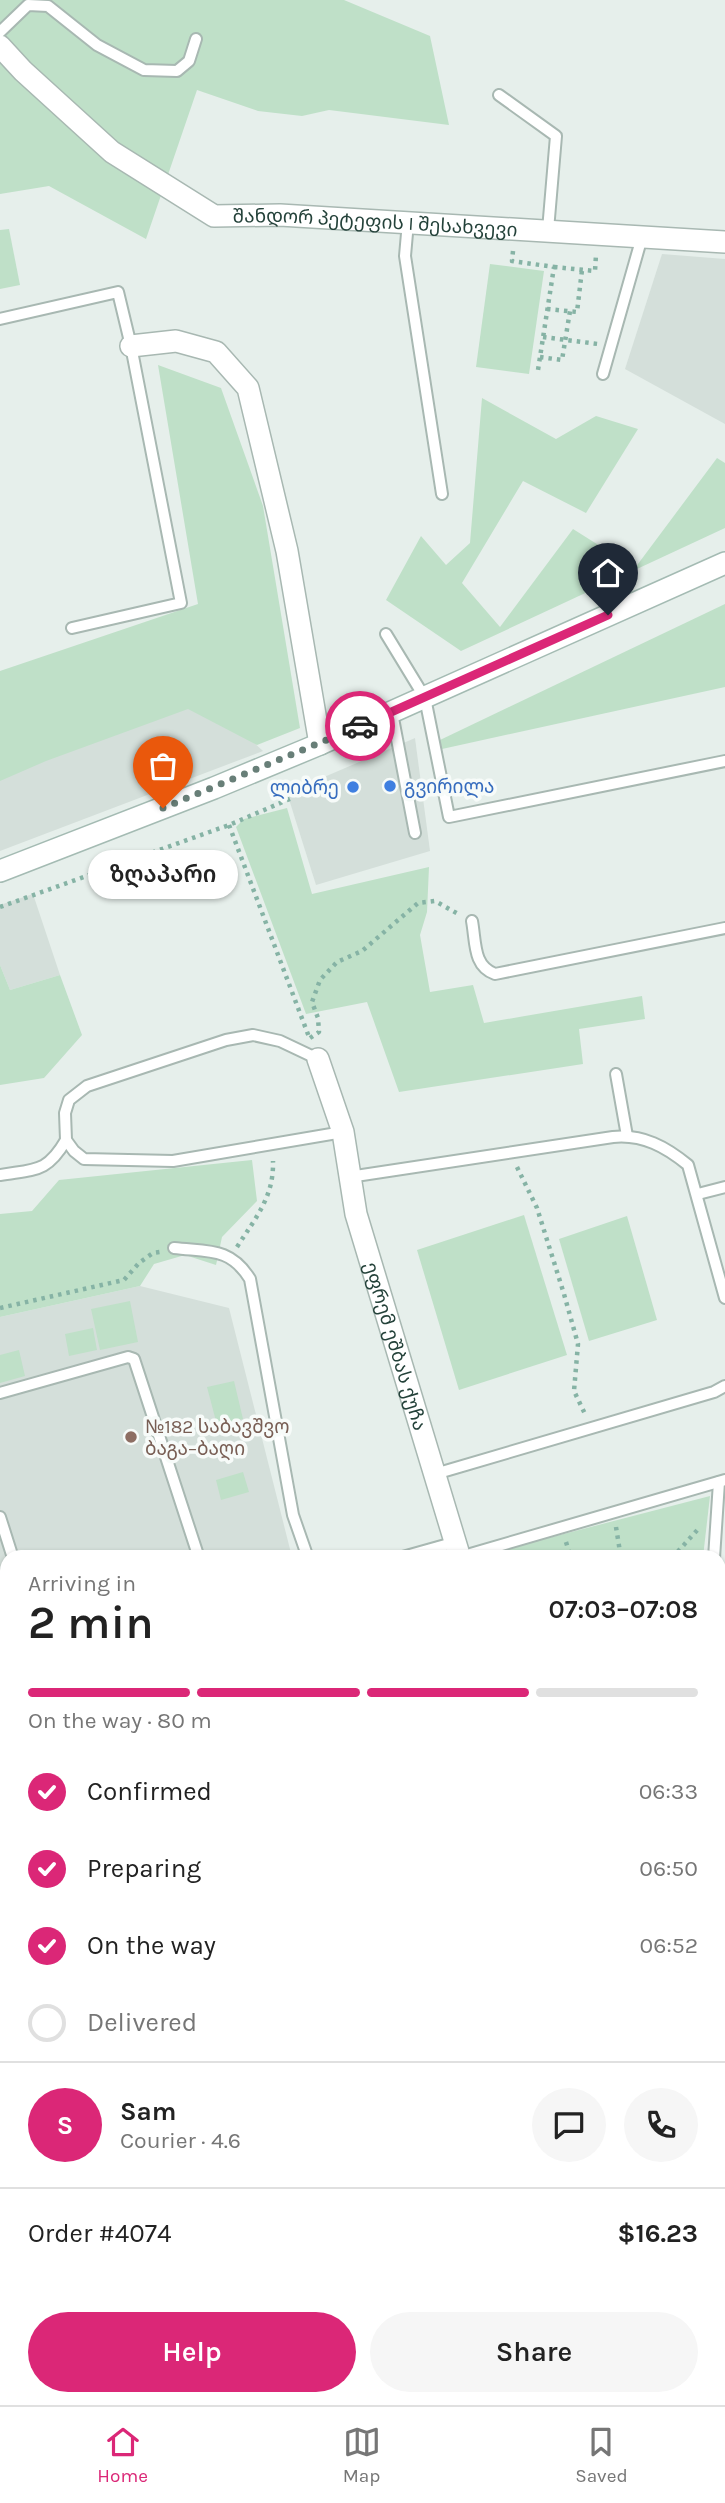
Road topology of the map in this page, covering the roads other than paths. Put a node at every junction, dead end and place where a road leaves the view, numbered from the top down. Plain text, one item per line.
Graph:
1 (0, 32) edge
2 (195, 39) dead end
3 (0, 46) edge
4 (499, 95) dead end
5 (408, 222) junction
6 (548, 230) junction
7 (642, 237) junction
8 (725, 242) edge
9 (0, 319) edge
10 (131, 346) junction
11 (603, 373) dead end
12 (442, 494) dead end
13 (725, 562) edge
14 (72, 628) dead end
15 (386, 634) dead end
16 (425, 698) junction
17 (392, 713) junction
18 (320, 744) junction
19 (725, 761) edge
20 (415, 833) dead end
21 (0, 871) edge
22 (472, 922) road end
23 (725, 928) edge
24 (318, 1059) joint
25 (616, 1074) dead end
26 (343, 1132) junction
27 (627, 1136) junction
28 (66, 1140) junction
29 (0, 1175) edge
30 (349, 1177) junction
31 (725, 1187) edge
32 (698, 1194) junction
33 (174, 1248) road end
34 (721, 1266) edge
35 (725, 1298) edge
36 (725, 1386) edge
37 (0, 1393) edge
38 (435, 1474) junction
39 (722, 1481) edge
40 (0, 1517) edge
41 (10, 1550) edge
42 (196, 1550) edge
43 (306, 1550) edge
44 (457, 1550) edge
45 (466, 1550) edge
46 (715, 1550) edge

1 - 2 lane
3 - 5 street, შანდორ პეტეფის I შესახვევი
4 - 6 lane
5 - 6 street, შანდორ პეტეფის I შესახვევი
5 - 12 lane
6 - 7 street, შანდორ პეტეფის I შესახვევი
7 - 8 street, შანდორ პეტეფის I შესახვევი
7 - 11 lane
9 - 10 lane
10 - 14 lane
10 - 18 street
13 - 16 street
15 - 16 lane
16 - 17 street
16 - 19 lane
17 - 18 street
17 - 20 lane
18 - 21 street
22 - 23 lane
24 - 26 street, ეფრემ ეშბას ქუჩა
24 - 28 lane, ეფრემ ეშბას ქუჩა
25 - 27 lane
26 - 28 lane
26 - 30 street, ეფრემ ეშბას ქუჩა
27 - 30 lane
27 - 32 lane
28 - 29 lane
30 - 38 street, ეფრემ ეშბას ქუჩა
31 - 32 lane
32 - 34 lane
33 - 43 lane
34 - 35 lane
36 - 38 lane
37 - 42 lane
38 - 44 street, ეფრემ ეშბას ქუჩა
39 - 45 lane
39 - 46 lane
40 - 41 lane

